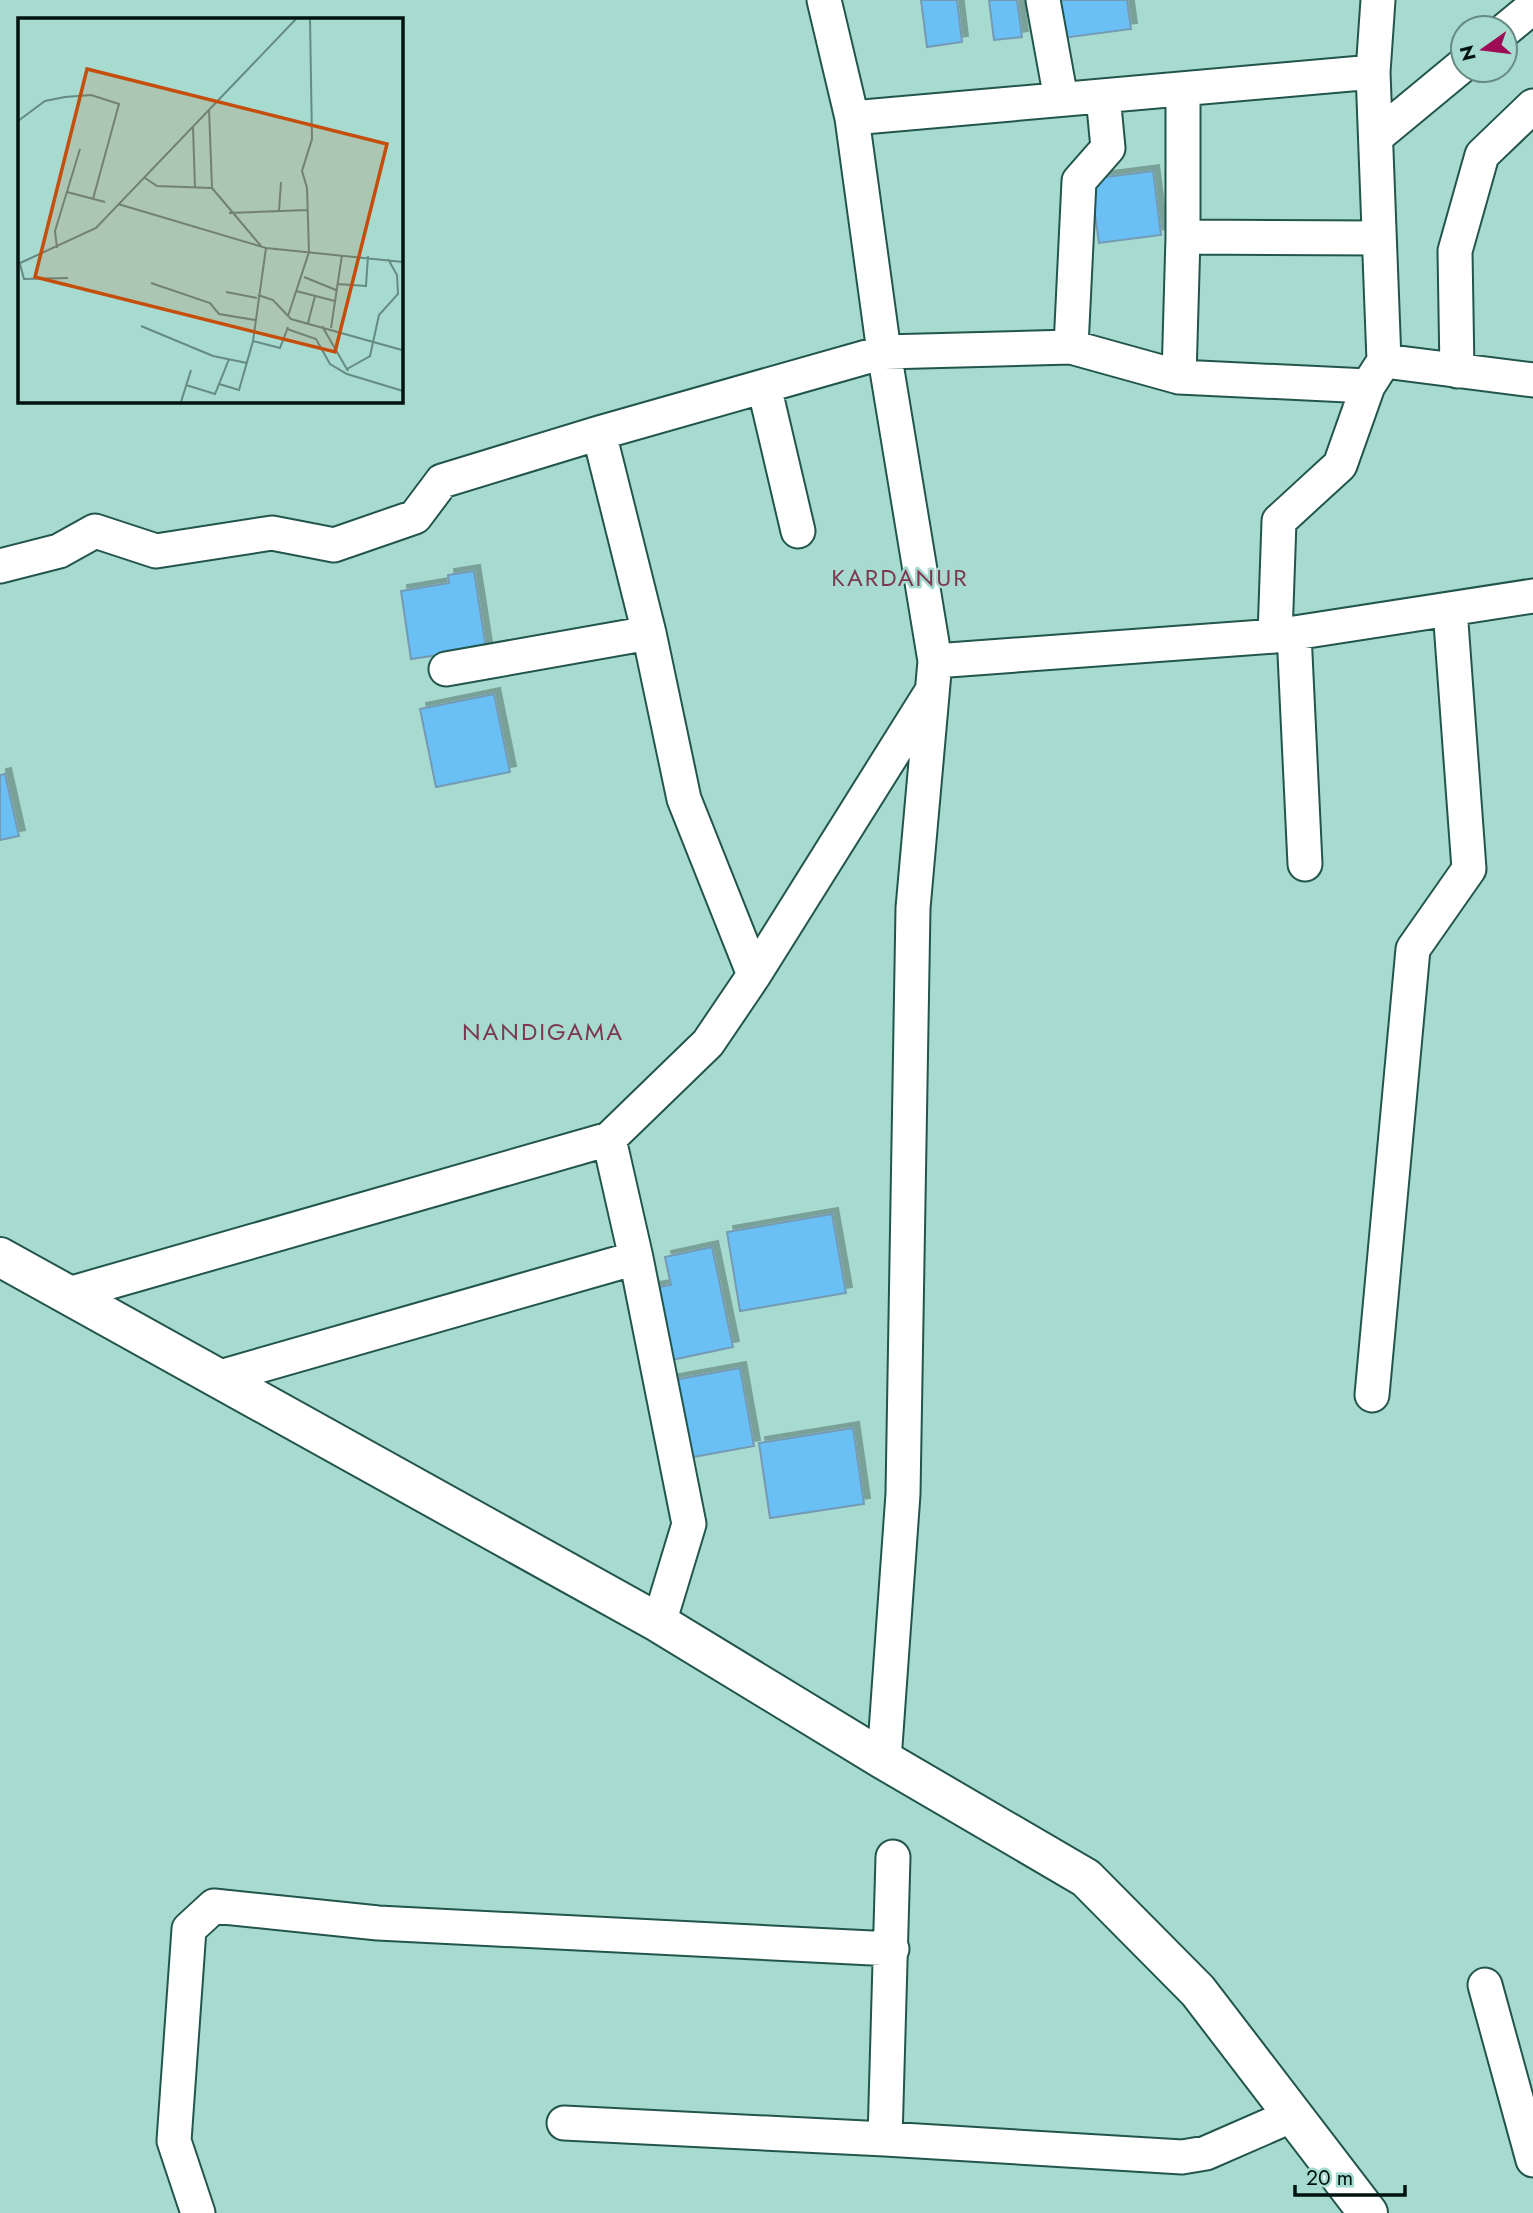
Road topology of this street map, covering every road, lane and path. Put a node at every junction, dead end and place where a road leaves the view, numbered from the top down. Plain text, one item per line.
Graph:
1 (824, 0) edge
2 (1043, 0) edge
3 (1378, 0) edge
4 (1533, 7) edge
5 (1519, 18) edge
6 (1373, 72) junction
7 (1449, 77) edge
8 (1183, 89) junction
9 (1103, 96) junction
10 (1061, 99) junction
11 (1533, 106) edge
12 (852, 118) junction
13 (1376, 137) junction
14 (1184, 237) junction
15 (1379, 238) junction
16 (1071, 347) junction
17 (884, 352) junction
18 (1457, 371) junction
19 (1376, 373) junction
20 (1179, 377) junction
21 (1533, 380) edge
22 (764, 386) junction
23 (599, 433) junction
24 (799, 531) dead end
25 (0, 566) edge
26 (1533, 596) edge
27 (1450, 609) junction
28 (649, 632) junction
29 (1285, 634) junction
30 (446, 669) dead end
31 (935, 674) junction
32 (1305, 864) dead end
33 (754, 975) junction
34 (609, 1139) junction
35 (0, 1257) edge
36 (636, 1258) junction
37 (65, 1295) junction
38 (220, 1377) junction
39 (1372, 1395) dead end
40 (659, 1623) junction
41 (884, 1760) junction
42 (893, 1857) dead end
43 (892, 1949) junction
44 (1485, 1985) dead end
45 (1293, 2115) junction
46 (564, 2123) dead end
47 (885, 2139) junction
48 (1533, 2160) edge
49 (198, 2213) edge
50 (1368, 2213) edge

1 - 12 street
2 - 10 street
3 - 6 street
4 - 5 street
6 - 8 street
6 - 13 street
7 - 13 street
8 - 9 street
8 - 14 street
9 - 10 street
9 - 16 street
10 - 12 street
11 - 18 street
12 - 17 street
13 - 15 street
14 - 15 street
14 - 20 street
15 - 19 street
16 - 17 street
16 - 20 street
17 - 22 street
17 - 31 street
18 - 19 street
18 - 21 street
19 - 20 street
19 - 29 street
22 - 23 street
22 - 24 street
23 - 25 street
23 - 28 street
26 - 27 street
27 - 29 street
27 - 39 street
28 - 30 street
28 - 33 street
29 - 31 street
29 - 32 street
31 - 33 street
31 - 41 street
33 - 34 street
34 - 36 street
34 - 37 street
35 - 37 main road
36 - 38 street
36 - 40 street
37 - 38 main road
38 - 40 main road
40 - 41 main road
41 - 45 main road
42 - 43 street
43 - 47 street
43 - 49 street
44 - 48 street
45 - 47 street
45 - 50 main road
46 - 47 street

